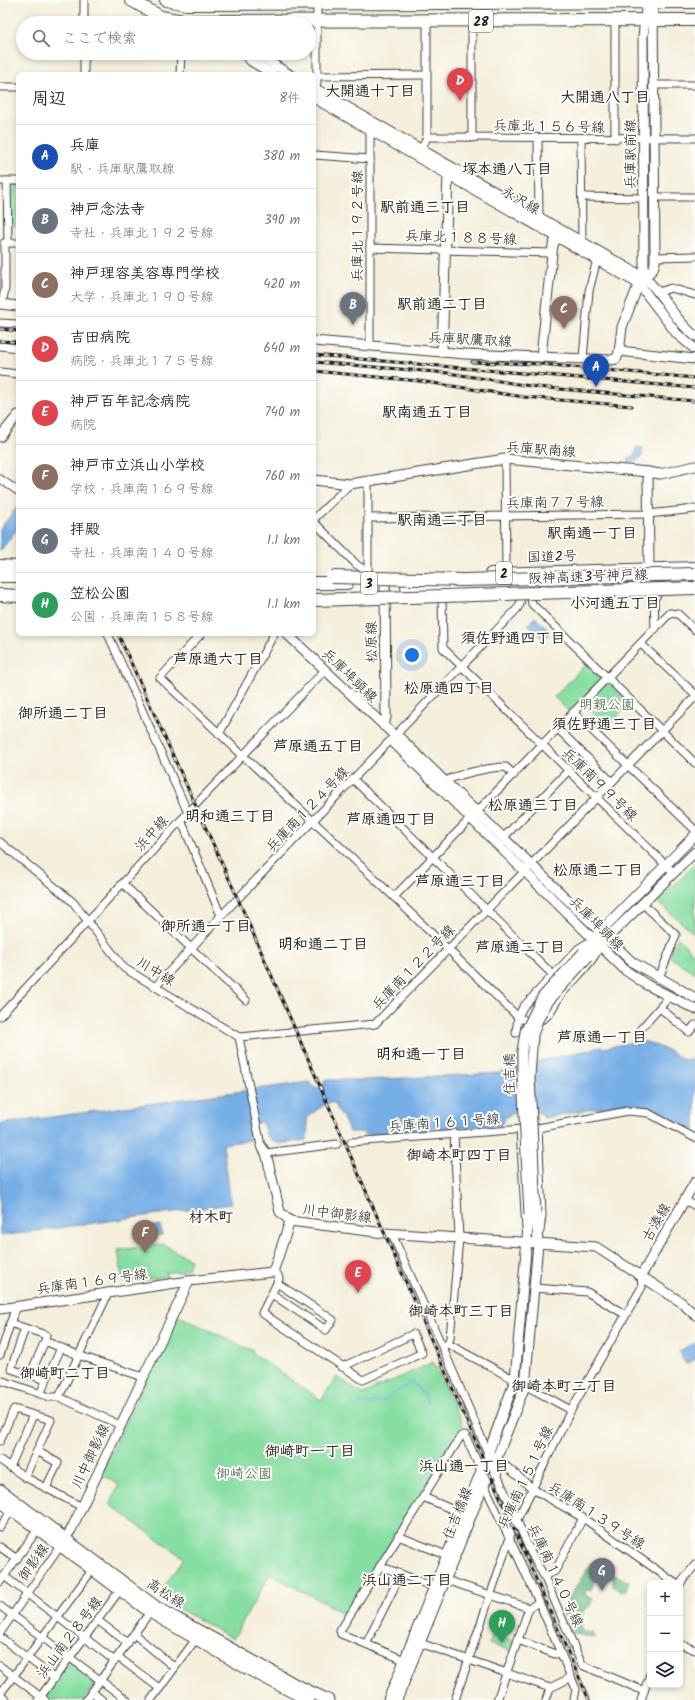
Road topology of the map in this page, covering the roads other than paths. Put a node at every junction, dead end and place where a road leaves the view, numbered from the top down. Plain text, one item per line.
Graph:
1 (84, 0) edge
2 (125, 0) edge
3 (131, 0) edge
4 (166, 0) edge
5 (427, 1) edge
6 (539, 1) edge
7 (650, 1) edge
8 (180, 2) edge
9 (271, 2) edge
10 (317, 2) edge
11 (695, 2) edge
12 (249, 3) junction
13 (142, 8) junction
14 (84, 16) edge
15 (159, 16) edge
16 (248, 16) edge
17 (615, 20) junction
18 (650, 20) junction
19 (695, 20) edge
20 (317, 21) junction
21 (427, 21) junction
22 (472, 21) junction
23 (84, 60) edge
24 (181, 60) edge
25 (252, 60) edge
26 (261, 60) edge
27 (84, 72) edge
28 (180, 72) edge
29 (269, 72) edge
30 (285, 72) edge
31 (427, 75) junction
32 (317, 76) junction
33 (316, 81) edge
34 (655, 85) junction
35 (695, 85) edge
36 (0, 86) edge
37 (16, 87) edge
38 (316, 93) edge
39 (316, 93) edge
40 (370, 130) junction
41 (427, 137) junction
42 (472, 138) junction
43 (538, 138) junction
44 (695, 138) edge
45 (582, 139) junction
46 (615, 139) junction
47 (644, 139) junction
48 (655, 139) junction
49 (419, 153) junction
50 (316, 155) edge
51 (370, 159) junction
52 (448, 174) junction
53 (4, 181) edge
54 (16, 181) edge
55 (582, 197) junction
56 (655, 197) junction
57 (695, 197) edge
58 (644, 198) junction
59 (539, 217) junction
60 (559, 233) junction
61 (582, 242) junction
62 (4, 243) edge
63 (16, 243) edge
64 (370, 248) junction
65 (446, 250) junction
66 (552, 253) junction
67 (695, 256) edge
68 (655, 257) junction
69 (597, 259) junction
70 (642, 279) junction
71 (659, 292) junction
72 (695, 295) edge
73 (1, 304) edge
74 (16, 306) edge
75 (673, 312) junction
76 (0, 323) edge
77 (16, 324) edge
78 (695, 336) edge
79 (316, 341) edge
80 (0, 346) edge
81 (370, 346) junction
82 (16, 348) edge
83 (693, 348) edge
84 (619, 351) junction
85 (442, 352) junction
86 (541, 356) junction
87 (684, 357) junction
88 (583, 358) junction
89 (695, 359) edge
90 (0, 372) edge
91 (16, 374) edge
92 (16, 417) edge
93 (0, 437) edge
94 (506, 459) junction
95 (695, 466) edge
96 (648, 472) junction
97 (0, 479) edge
98 (316, 480) edge
99 (368, 481) junction
100 (350, 484) junction
101 (16, 490) edge
102 (695, 509) edge
103 (648, 514) junction
104 (505, 515) junction
105 (316, 517) edge
106 (368, 518) junction
107 (316, 524) edge
108 (0, 566) edge
109 (16, 567) edge
110 (649, 568) junction
111 (695, 568) edge
112 (506, 573) junction
113 (695, 574) edge
114 (0, 576) edge
115 (16, 576) edge
116 (316, 577) edge
117 (368, 577) junction
118 (332, 578) junction
119 (695, 581) edge
120 (385, 582) junction
121 (316, 583) edge
122 (0, 587) edge
123 (16, 588) edge
124 (695, 588) edge
125 (0, 594) edge
126 (695, 594) edge
127 (654, 595) junction
128 (16, 596) edge
129 (442, 597) junction
130 (385, 598) junction
131 (316, 599) edge
132 (316, 599) edge
133 (527, 599) junction
134 (655, 629) junction
135 (695, 630) edge
136 (109, 636) edge
137 (199, 636) edge
138 (273, 636) edge
139 (289, 636) edge
140 (641, 644) junction
141 (461, 666) junction
142 (325, 670) junction
143 (607, 678) junction
144 (695, 696) edge
145 (573, 712) junction
146 (384, 726) junction
147 (557, 728) junction
148 (662, 731) junction
149 (219, 734) junction
150 (394, 735) junction
151 (542, 745) junction
152 (243, 754) junction
153 (695, 763) edge
154 (628, 766) junction
155 (568, 771) junction
156 (431, 774) junction
157 (514, 775) junction
158 (353, 779) junction
159 (445, 782) junction
160 (612, 782) junction
161 (596, 798) junction
162 (188, 813) junction
163 (474, 816) junction
164 (181, 820) junction
165 (313, 821) junction
166 (695, 830) edge
167 (695, 834) edge
168 (504, 838) junction
169 (0, 842) edge
170 (695, 852) edge
171 (433, 857) junction
172 (665, 865) junction
173 (527, 867) junction
174 (674, 873) junction
175 (123, 884) junction
176 (394, 897) junction
177 (643, 904) junction
178 (486, 909) junction
179 (221, 916) junction
180 (87, 922) junction
181 (600, 932) junction
182 (592, 939) junction
183 (607, 939) junction
184 (600, 946) junction
185 (191, 949) junction
186 (448, 949) junction
187 (585, 955) junction
188 (553, 975) junction
189 (658, 978) junction
190 (156, 986) junction
191 (674, 987) junction
192 (669, 997) junction
193 (695, 998) edge
194 (246, 1000) dead end
195 (660, 1008) junction
196 (695, 1009) edge
197 (0, 1016) edge
198 (518, 1017) junction
199 (695, 1025) edge
200 (640, 1030) dead end
201 (516, 1033) dead end
202 (240, 1037) junction
203 (538, 1128) junction
204 (520, 1129) junction
205 (454, 1134) junction
206 (695, 1138) edge
207 (351, 1142) dead end
208 (337, 1144) dead end
209 (263, 1150) junction
210 (695, 1182) edge
211 (685, 1200) junction
212 (695, 1206) edge
213 (533, 1215) junction
214 (290, 1221) junction
215 (392, 1234) junction
216 (459, 1238) junction
217 (528, 1243) junction
218 (538, 1244) junction
219 (273, 1272) junction
220 (641, 1276) junction
221 (189, 1281) junction
222 (277, 1283) junction
223 (534, 1288) junction
224 (109, 1292) junction
225 (272, 1294) junction
226 (16, 1306) junction
227 (311, 1306) junction
228 (0, 1309) edge
229 (695, 1314) edge
230 (304, 1315) junction
231 (626, 1315) junction
232 (10, 1323) junction
233 (25, 1328) junction
234 (44, 1341) junction
235 (445, 1345) junction
236 (61, 1348) junction
237 (0, 1355) edge
238 (78, 1355) junction
239 (342, 1367) junction
240 (30, 1375) junction
241 (143, 1377) junction
242 (0, 1380) edge
243 (46, 1380) junction
244 (514, 1380) junction
245 (525, 1386) junction
246 (40, 1394) junction
247 (59, 1397) junction
248 (572, 1410) junction
249 (33, 1415) junction
250 (120, 1425) junction
251 (0, 1441) edge
252 (37, 1451) junction
253 (488, 1454) junction
254 (497, 1457) junction
255 (0, 1460) edge
256 (494, 1466) junction
257 (10, 1467) junction
258 (481, 1471) junction
259 (25, 1477) junction
260 (484, 1484) junction
261 (46, 1488) junction
262 (533, 1489) junction
263 (0, 1490) edge
264 (423, 1497) junction
265 (0, 1501) edge
266 (82, 1507) junction
267 (12, 1510) junction
268 (464, 1514) junction
269 (583, 1518) junction
270 (517, 1521) junction
271 (0, 1527) edge
272 (38, 1529) junction
273 (398, 1536) junction
274 (510, 1539) junction
275 (63, 1541) junction
276 (0, 1547) edge
277 (446, 1555) junction
278 (17, 1559) junction
279 (695, 1565) edge
280 (380, 1566) junction
281 (92, 1569) junction
282 (402, 1574) junction
283 (544, 1576) junction
284 (441, 1579) junction
285 (1, 1580) edge
286 (671, 1580) edge
287 (683, 1580) edge
288 (434, 1587) junction
289 (120, 1590) junction
290 (26, 1594) junction
291 (490, 1595) junction
292 (539, 1602) junction
293 (0, 1606) edge
294 (529, 1608) junction
295 (150, 1612) junction
296 (12, 1615) junction
297 (57, 1617) junction
298 (97, 1620) junction
299 (0, 1633) edge
300 (134, 1634) junction
301 (0, 1637) edge
302 (42, 1637) junction
303 (84, 1638) junction
304 (196, 1640) junction
305 (518, 1640) junction
306 (128, 1643) junction
307 (420, 1643) junction
308 (366, 1644) junction
309 (683, 1645) edge
310 (695, 1650) edge
311 (560, 1653) junction
312 (69, 1657) junction
313 (27, 1658) junction
314 (116, 1659) junction
315 (404, 1660) junction
316 (469, 1660) junction
317 (0, 1666) edge
318 (174, 1667) junction
319 (507, 1673) junction
320 (13, 1676) junction
321 (54, 1678) junction
322 (570, 1678) junction
323 (100, 1681) junction
324 (647, 1682) edge
325 (159, 1688) junction
326 (550, 1688) junction
327 (644, 1691) junction
328 (92, 1692) junction
329 (293, 1693) edge
330 (0, 1695) edge
331 (41, 1699) edge
332 (6, 1700) edge
333 (86, 1700) edge
334 (102, 1700) edge
335 (127, 1700) edge
336 (151, 1700) edge
337 (308, 1700) edge
338 (328, 1700) edge
339 (388, 1700) edge
340 (396, 1700) edge
341 (455, 1700) edge
342 (497, 1700) edge
343 (546, 1700) edge
344 (574, 1700) edge
345 (641, 1700) edge

1 - 14 street
2 - 13 street
3 - 13 highway, 28
4 - 8 highway, 28
5 - 6 highway, 28
5 - 10 highway, 28
6 - 7 highway, 28
7 - 11 highway, 28
7 - 18 street
8 - 12 highway, 28
9 - 10 highway, 28
9 - 12 highway, 28
10 - 20 street
12 - 16 street
13 - 15 highway, 28
17 - 18 highway, 28
17 - 22 highway, 28
17 - 46 street
18 - 19 highway, 28
18 - 34 street, 兵庫駅前線
18 - 47 street, 兵庫駅前線
20 - 21 highway, 28
20 - 32 street
21 - 22 highway, 28
21 - 31 street
22 - 42 street
23 - 27 street
24 - 28 street
25 - 29 street
26 - 30 street
31 - 32 street
31 - 41 street
32 - 33 street
34 - 35 street
34 - 48 street, 兵庫駅前線
36 - 37 street
38 - 40 street, 永沢線
39 - 49 street, 永沢線
40 - 49 street, 永沢線
40 - 51 street, 兵庫北１９２号線
41 - 42 street, 兵庫北１５６号線
41 - 49 street
42 - 43 street, 兵庫北１５６号線
43 - 45 street, 兵庫北１５６号線
43 - 59 street
44 - 48 street, 兵庫北１５６号線
45 - 46 street, 兵庫北１５６号線
45 - 55 street
46 - 47 street, 兵庫北１５６号線
47 - 48 street, 兵庫北１５６号線
47 - 58 street, 兵庫駅前線
48 - 56 street, 兵庫駅前線
49 - 52 street, 永沢線
49 - 59 street, 永沢線
50 - 51 street
51 - 64 street, 兵庫北１９２号線
52 - 60 street, 永沢線
52 - 65 street
53 - 54 street
53 - 62 street
55 - 58 street
55 - 61 street
56 - 57 street
56 - 68 street, 兵庫駅前線
58 - 70 street, 兵庫駅前線
59 - 60 street, 永沢線
60 - 61 street, 永沢線
60 - 66 street
60 - 69 street, 永沢線
61 - 70 street, 永沢線
62 - 63 street
62 - 73 street
64 - 65 street, 兵庫北１８８号線
64 - 81 street, 兵庫北１９２号線
65 - 66 street, 兵庫北１８８号線
65 - 85 street
66 - 86 street
67 - 68 street
68 - 70 street, 兵庫駅前線
69 - 70 street, 永沢線
69 - 88 street
70 - 71 street, 永沢線
70 - 83 street, 永沢線
70 - 84 street
71 - 72 street
71 - 75 street, 永沢線
73 - 74 street
75 - 78 street, 永沢線
75 - 83 street
76 - 77 street
79 - 81 street, 兵庫駅鷹取線
80 - 82 street
81 - 85 street, 兵庫駅鷹取線
83 - 87 street
84 - 87 street
84 - 88 street, 兵庫駅鷹取線
85 - 86 street, 兵庫駅鷹取線
86 - 88 street, 兵庫駅鷹取線
87 - 89 street
90 - 91 street
92 - 93 street
94 - 96 street, 兵庫駅南線
94 - 99 street, 兵庫駅南線
94 - 104 street
95 - 96 street, 兵庫駅南線
96 - 103 street
97 - 101 street
98 - 100 street, 兵庫駅南線
99 - 100 street, 兵庫駅南線
99 - 106 street
100 - 105 street
102 - 103 street, 兵庫南７７号線
103 - 104 street, 兵庫南７７号線
103 - 110 street
104 - 106 street, 兵庫南７７号線
104 - 112 street
106 - 117 street
107 - 117 street
108 - 109 highway
110 - 111 highway, 国道2号 / 2
110 - 112 highway, 国道2号 / 2
110 - 118 highway, 3, bridge
110 - 127 street
112 - 120 highway, 国道2号 / 2
113 - 118 highway, 阪神高速3号神戸線 / 3, bridge
114 - 115 highway
116 - 118 highway, 阪神高速3号神戸線 / 3
117 - 120 highway, 国道2号 / 2
117 - 121 highway, 国道2号 / 2
119 - 127 highway
120 - 130 street, 松原線
122 - 123 highway
124 - 132 highway, 阪神高速3号神戸線 / 3, bridge
125 - 128 highway
126 - 127 highway, 2
127 - 133 highway, 2
127 - 134 street
129 - 130 highway, 2
129 - 133 highway, 2
129 - 141 street, 兵庫南９９号線
130 - 131 highway, 2
130 - 146 street, 松原線
133 - 141 street, 兵庫南１２４号線
133 - 143 street
134 - 135 street
134 - 140 street
136 - 162 street
137 - 149 street
138 - 149 street
139 - 142 street, 兵庫埠頭線
140 - 143 street
140 - 144 street
141 - 150 street, 兵庫南１２４号線
141 - 151 street, 兵庫南９９号線
142 - 146 street, 兵庫埠頭線
142 - 152 street, 浜中線
143 - 145 street
143 - 148 street
144 - 148 street, 兵庫南１２２号線
145 - 147 street
145 - 154 street
146 - 150 street, 兵庫埠頭線
147 - 151 street
147 - 160 street
148 - 153 street
148 - 154 street, 兵庫南１２２号線
149 - 152 street
150 - 156 street, 兵庫埠頭線
150 - 158 street, 兵庫南１２４号線
151 - 155 street, 兵庫南９９号線
151 - 157 street
152 - 162 street, 浜中線
152 - 165 street
154 - 160 street, 兵庫南１２２号線
154 - 166 street
155 - 161 street, 兵庫南９９号線
155 - 168 street
156 - 159 street, 兵庫埠頭線
156 - 163 street, 兵庫埠頭線
157 - 159 street
157 - 163 street
158 - 165 street, 兵庫南１２４号線
158 - 171 street
159 - 163 street, 兵庫埠頭線
160 - 161 street, 兵庫南１２２号線
161 - 172 street, 兵庫南９９号線
161 - 173 street, 兵庫南１２２号線
162 - 164 street, 浜中線
163 - 168 street, 兵庫埠頭線
163 - 171 street
163 - 173 street, 兵庫埠頭線
164 - 175 street, 浜中線
164 - 179 street
165 - 176 street
165 - 179 street, 兵庫南１２４号線
167 - 172 street
168 - 173 street, 兵庫埠頭線
169 - 180 street, 川中線
170 - 174 street
171 - 176 street
171 - 178 street
172 - 174 street, 兵庫南９９号線
172 - 181 street
173 - 178 street, 兵庫南１２２号線
173 - 181 street, 兵庫埠頭線
173 - 182 street, 兵庫埠頭線
174 - 177 street
175 - 180 street, 浜中線
175 - 185 street
176 - 186 street
177 - 183 street
177 - 189 street
178 - 186 street, 兵庫南１２２号線
178 - 188 street
179 - 185 street, 兵庫南１２４号線
180 - 190 street, 川中線
180 - 197 street, 浜中線
181 - 182 street
181 - 183 street, 兵庫埠頭線
182 - 184 street, 兵庫埠頭線
182 - 187 street
182 - 188 street
183 - 184 street
183 - 189 street, 兵庫埠頭線
184 - 187 street
184 - 192 street, 兵庫埠頭線
184 - 198 street
185 - 190 street, 兵庫南１２４号線
185 - 194 street
186 - 198 street
186 - 202 street, 兵庫南１２２号線
187 - 213 street, 住吉橋, bridge
188 - 198 street
189 - 191 street, 兵庫埠頭線
190 - 202 street, 川中線
191 - 192 street
191 - 193 street, 兵庫埠頭線
192 - 195 street
192 - 196 street, 兵庫埠頭線
195 - 199 street
195 - 200 street
198 - 201 street
202 - 209 street
203 - 204 street, 兵庫南１６１号線
203 - 206 street, 兵庫南１６１号線
203 - 218 street
204 - 205 street, 兵庫南１６１号線
204 - 217 street
205 - 207 street, 兵庫南１６１号線
205 - 216 street
208 - 209 street
209 - 214 street
210 - 211 street, 古湊線
211 - 212 street
211 - 220 street, 古湊線
213 - 217 street, 住吉橋線
213 - 218 street, 住吉橋線
214 - 215 street, 川中御影線
214 - 219 street, 川中御影線
215 - 216 street, 川中御影線
215 - 235 street, 兵庫南１４０号線
216 - 217 street, 川中御影線
216 - 235 street
217 - 218 street, 川中御影線
217 - 244 street, 住吉橋線
218 - 220 street, 川中御影線
218 - 223 street, 住吉橋線
219 - 221 street
219 - 222 street
220 - 229 street, 川中御影線
220 - 231 street, 兵庫南１５１号線
221 - 224 street, 兵庫南１６９号線
221 - 241 street, 川中御影線
222 - 225 street
222 - 227 street
223 - 231 street
223 - 245 street, 住吉橋線
224 - 226 street, 兵庫南１６９号線
224 - 238 street
225 - 230 street
225 - 239 street
226 - 228 street, 兵庫南１６９号線
226 - 232 street
227 - 230 street
227 - 230 street
231 - 248 street, 兵庫南１５１号線
232 - 233 street
232 - 237 street
233 - 234 street
233 - 240 street
234 - 236 street
234 - 240 street
235 - 244 street
235 - 253 street, 兵庫南１４０号線
236 - 238 street
236 - 243 street
238 - 241 street
238 - 247 street
239 - 239 street
240 - 243 street
241 - 250 street, 川中御影線
242 - 246 street
243 - 246 street
244 - 245 street
244 - 253 street, 住吉橋線
245 - 248 street
245 - 254 street, 住吉橋線
246 - 247 street
247 - 250 street
248 - 262 street, 兵庫南１５１号線
249 - 251 street
249 - 252 street
249 - 257 street
250 - 266 street, 川中御影線
252 - 259 street
252 - 261 street
253 - 254 street, 兵庫南１３９号線
253 - 256 street, 兵庫南１４０号線
253 - 258 street, 住吉橋線
254 - 256 street, 住吉橋線
254 - 262 street, 兵庫南１３９号線
255 - 257 street
256 - 260 street, 住吉橋線
256 - 270 street, 兵庫南１４０号線
257 - 259 street
258 - 260 street
258 - 264 street
258 - 268 street, 住吉橋線
259 - 261 street
260 - 274 street
260 - 284 street, 住吉橋線
261 - 266 street
262 - 269 street, 兵庫南１３９号線
262 - 270 street, 兵庫南１５１号線
263 - 275 main road, 高松線
264 - 268 street
264 - 273 street
265 - 267 main road, 高松線
266 - 275 street, 川中御影線
267 - 271 street
267 - 272 main road, 高松線
268 - 277 street, 住吉橋線
269 - 283 street
269 - 286 street, 兵庫南１３９号線
270 - 274 street, 兵庫南１５１号線
270 - 283 street, 兵庫南１４０号線
272 - 275 main road, 高松線
272 - 278 street
273 - 277 street
273 - 280 street
274 - 291 street, 兵庫南１５１号線
274 - 292 street
275 - 281 main road, 高松線
275 - 290 street, 御影線
275 - 329 main road, 高松線
276 - 278 street
277 - 284 street, 住吉橋線
278 - 285 street
279 - 287 street
280 - 282 street
280 - 308 street
281 - 289 main road, 高松線
281 - 297 street
282 - 288 street
282 - 308 street
283 - 327 street, 兵庫南１４０号線
284 - 288 street, 住吉橋線
284 - 291 street
284 - 307 street, 住吉橋線
285 - 290 street
288 - 315 street, 住吉橋線
289 - 295 main road, 高松線
289 - 298 street, 浜山南２８号線
290 - 296 street, 御影線
290 - 297 street
291 - 294 street
291 - 316 street, 兵庫南１５１号線
292 - 294 street
292 - 311 street
293 - 296 street
294 - 305 street
295 - 300 street
295 - 304 main road, 高松線
296 - 299 street, 御影線
296 - 302 street
297 - 302 street
297 - 303 street
298 - 303 street, 浜山南２８号線
298 - 306 street
300 - 306 street
300 - 318 street
301 - 313 street
302 - 312 street
302 - 313 street
303 - 312 street, 浜山南２８号線
303 - 314 street
304 - 318 street
304 - 329 main road, 高松線
305 - 311 street
305 - 319 street
306 - 314 street
307 - 316 street
307 - 340 street, 住吉橋線
308 - 315 street
309 - 310 street
311 - 322 street
312 - 321 street, 浜山南２８号線
312 - 323 street
313 - 320 street
313 - 321 street
314 - 323 street
314 - 325 street
315 - 339 street, 住吉橋線
316 - 319 street
316 - 341 street, 兵庫南１５１号線
317 - 320 street
318 - 325 street
319 - 326 street
319 - 342 street
320 - 330 street
320 - 331 street
321 - 331 street, 浜山南２８号線
322 - 326 street
322 - 344 street
323 - 328 street
323 - 335 street
324 - 327 street
325 - 336 street
326 - 343 street
327 - 345 street
328 - 333 street
328 - 334 street
329 - 337 main road, 高松線
329 - 338 main road, 高松線
330 - 332 street

